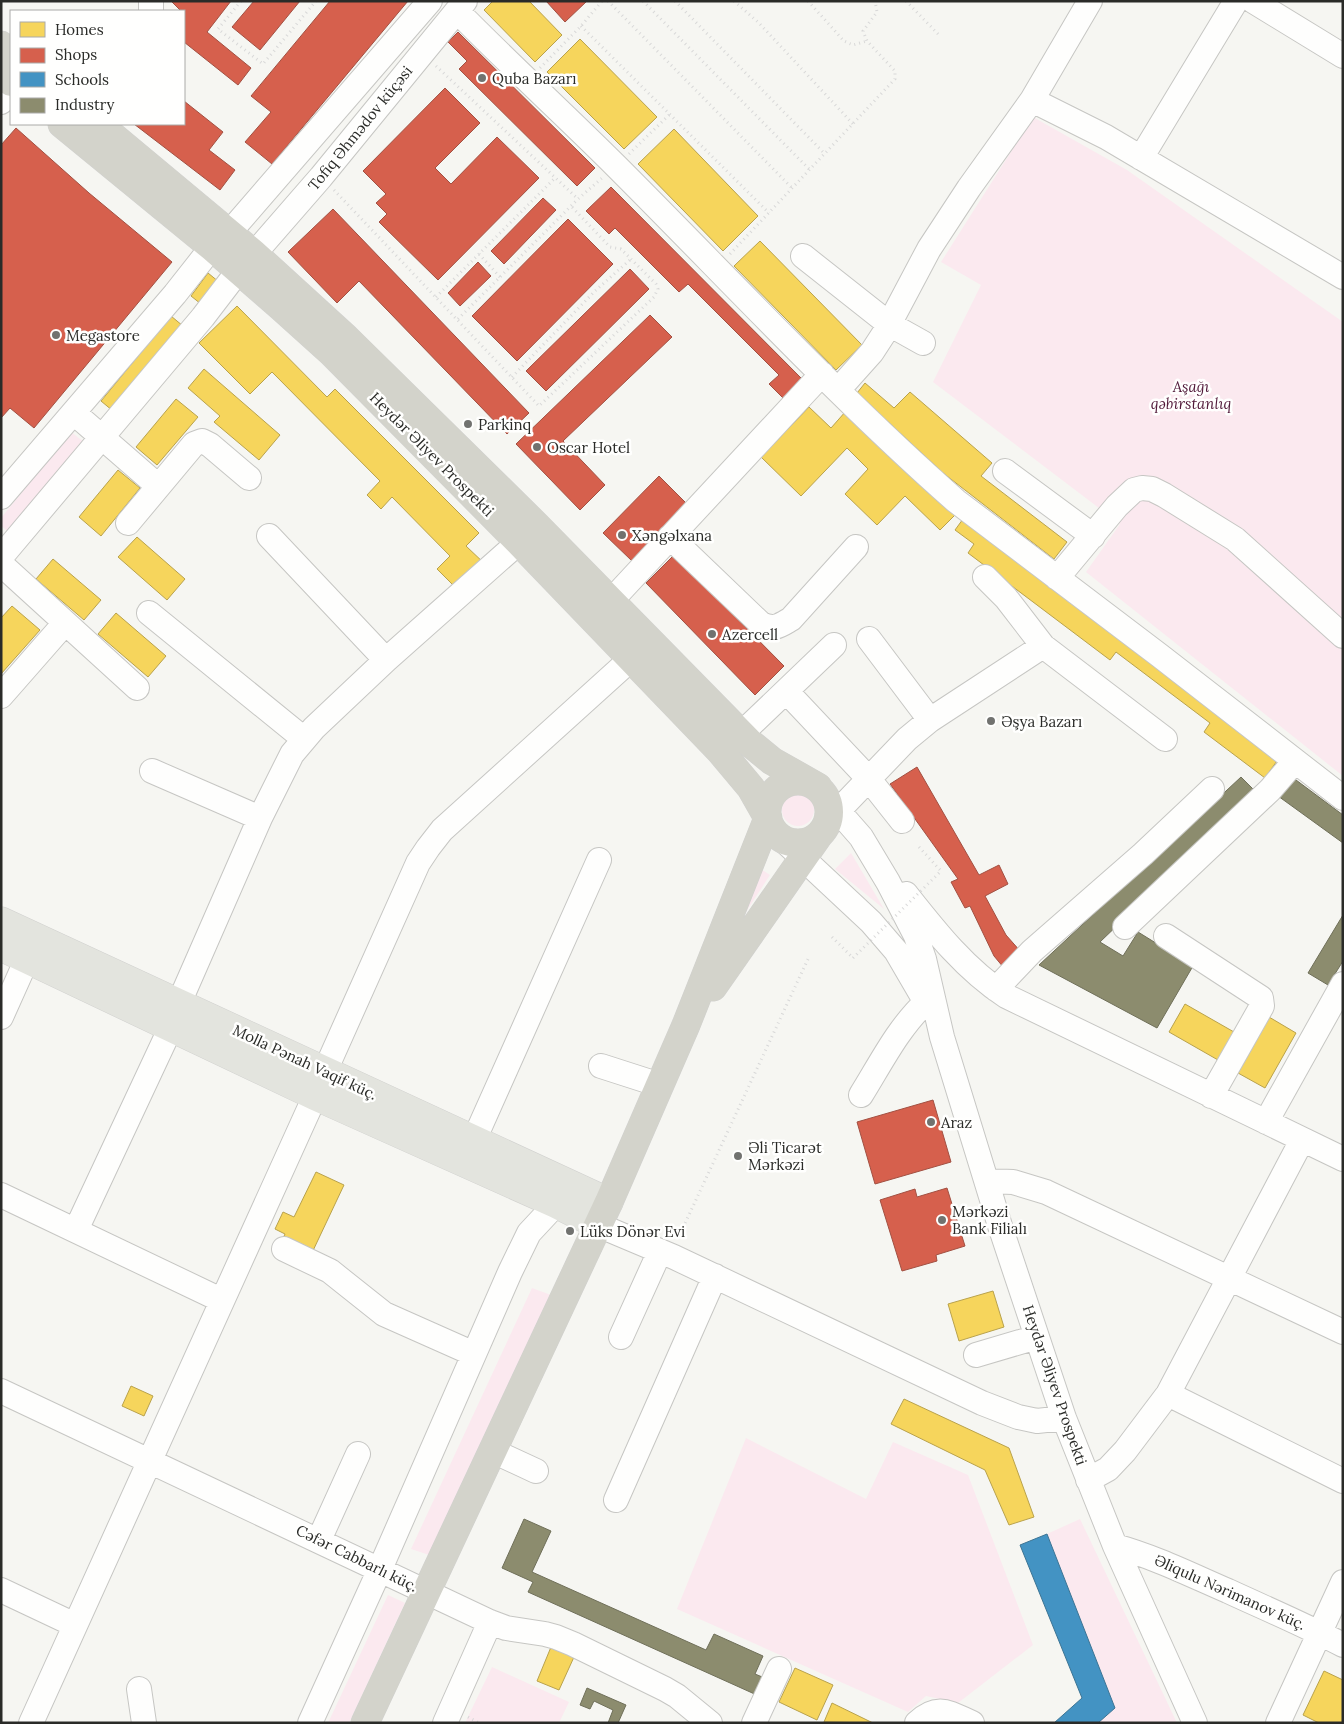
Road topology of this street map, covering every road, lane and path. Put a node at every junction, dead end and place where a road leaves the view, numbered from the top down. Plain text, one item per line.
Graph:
1 (240, 1) edge
2 (316, 1) edge
3 (430, 1) edge
4 (602, 1) edge
5 (608, 1) edge
6 (643, 1) edge
7 (675, 1) edge
8 (734, 1) edge
9 (808, 1) edge
10 (875, 1) edge
11 (906, 1) edge
12 (1090, 1) edge
13 (1236, 1) edge
14 (1253, 1) edge
15 (461, 6) edge
16 (581, 26) junction
17 (940, 36) dead end
18 (867, 41) junction
19 (422, 53) junction
20 (1343, 56) edge
21 (527, 80) junction
22 (10, 91) edge
23 (1032, 100) junction
24 (1, 102) edge
25 (670, 114) junction
26 (853, 124) junction
27 (63, 125) edge
28 (99, 125) edge
29 (825, 154) junction
30 (1141, 158) junction
31 (616, 167) junction
32 (810, 170) junction
33 (556, 177) junction
34 (321, 178) junction
35 (792, 188) junction
36 (578, 199) junction
37 (571, 206) junction
38 (769, 213) junction
39 (220, 240) junction
40 (479, 254) junction
41 (803, 256) dead end
42 (631, 259) junction
43 (246, 262) junction
44 (716, 269) junction
45 (500, 277) junction
46 (1343, 277) edge
47 (175, 294) junction
48 (436, 297) junction
49 (202, 317) junction
50 (458, 319) junction
51 (889, 324) junction
52 (923, 343) dead end
53 (822, 374) junction
54 (512, 377) junction
55 (838, 390) junction
56 (74, 413) junction
57 (102, 437) junction
58 (1005, 471) dead end
59 (249, 478) dead end
60 (158, 486) junction
61 (2, 494) edge
62 (128, 523) dead end
63 (268, 536) dead end
64 (1092, 536) junction
65 (670, 537) junction
66 (519, 542) junction
67 (856, 547) dead end
68 (1, 558) edge
69 (1, 564) edge
70 (984, 577) dead end
71 (1057, 578) junction
72 (610, 602) junction
73 (149, 613) dead end
74 (65, 623) junction
75 (1343, 636) edge
76 (869, 639) dead end
77 (834, 645) dead end
78 (1043, 646) junction
79 (631, 659) junction
80 (386, 660) junction
81 (137, 688) dead end
82 (786, 691) junction
83 (1, 696) edge
84 (930, 720) junction
85 (741, 734) junction
86 (304, 739) junction
87 (1165, 739) dead end
88 (1295, 761) junction
89 (152, 771) dead end
90 (868, 778) junction
91 (1212, 790) dead end
92 (1343, 798) edge
93 (825, 811) junction
94 (260, 818) junction
95 (902, 821) dead end
96 (773, 827) junction
97 (861, 837) junction
98 (920, 847) dead end
99 (802, 858) junction
100 (599, 860) dead end
101 (1, 921) edge
102 (1125, 927) dead end
103 (1166, 936) dead end
104 (832, 937) dead end
105 (1, 947) edge
106 (27, 959) junction
107 (808, 959) dead end
108 (1343, 984) edge
109 (996, 989) junction
110 (926, 1002) junction
111 (175, 1016) junction
112 (1, 1017) edge
113 (686, 1025) junction
114 (942, 1036) junction
115 (601, 1066) dead end
116 (325, 1071) junction
117 (660, 1085) junction
118 (861, 1095) dead end
119 (315, 1096) junction
120 (1212, 1096) junction
121 (1266, 1122) junction
122 (474, 1140) junction
123 (1302, 1140) junction
124 (1343, 1159) edge
125 (987, 1181) junction
126 (561, 1193) junction
127 (1, 1195) edge
128 (603, 1213) junction
129 (76, 1230) junction
130 (681, 1232) dead end
131 (284, 1249) dead end
132 (660, 1251) junction
133 (715, 1276) junction
134 (1230, 1278) junction
135 (221, 1300) junction
136 (1343, 1332) edge
137 (621, 1337) dead end
138 (1037, 1337) junction
139 (474, 1354) junction
140 (976, 1355) dead end
141 (1, 1391) edge
142 (1168, 1394) junction
143 (1064, 1418) junction
144 (493, 1451) junction
145 (358, 1454) dead end
146 (149, 1460) junction
147 (536, 1471) dead end
148 (1088, 1480) junction
149 (1343, 1480) edge
150 (616, 1500) dead end
151 (319, 1540) junction
152 (1115, 1546) junction
153 (380, 1569) junction
154 (1343, 1582) edge
155 (1, 1590) edge
156 (427, 1592) junction
157 (490, 1622) junction
158 (75, 1625) junction
159 (1319, 1632) junction
160 (1343, 1645) edge
161 (779, 1668) dead end
162 (139, 1689) dead end
163 (31, 1723) edge
164 (144, 1723) edge
165 (310, 1723) edge
166 (365, 1723) edge
167 (445, 1723) edge
168 (710, 1723) edge
169 (754, 1723) edge
170 (917, 1723) edge
171 (972, 1723) edge
172 (1195, 1723) edge
173 (1278, 1723) edge

1 - 2 path
3 - 39 street, Tofiq Əhmədov küçəsi
4 - 16 path
5 - 35 path
6 - 32 path
7 - 29 path
8 - 26 path
9 - 18 path
10 - 18 path
11 - 17 path
12 - 23 street
13 - 30 street
14 - 20 street
15 - 19 street, Tofiq Əhmədov küçəsi
15 - 21 street
16 - 21 path
16 - 25 path
18 - 26 path
19 - 33 path
19 - 34 street, Tofiq Əhmədov küçəsi
21 - 31 street
22 - 24 street
23 - 30 street
23 - 51 street
25 - 31 path
25 - 38 path
26 - 29 path
27 - 39 highway, Heydər Əliyev Prospekti
28 - 39 highway, Heydər Əliyev Prospekti
29 - 32 path
30 - 46 street
31 - 36 path
31 - 44 street
32 - 35 path
33 - 36 path
33 - 40 path
34 - 43 street, Tofiq Əhmədov küçəsi
34 - 48 path
35 - 38 path
36 - 37 path
37 - 42 path
37 - 45 path
38 - 44 path
39 - 43 highway, Heydər Əliyev Prospekti
39 - 47 street, Tofiq Əhmədov küçəsi
40 - 45 path
40 - 48 path
41 - 51 street
42 - 54 path
42 - 54 path
43 - 49 street, Tofiq Əhmədov küçəsi
43 - 66 highway, Heydər Əliyev Prospekti
43 - 72 highway, Heydər Əliyev Prospekti
44 - 53 street
45 - 50 path
47 - 49 street
47 - 56 street, Tofiq Əhmədov küçəsi
48 - 50 path
49 - 57 street, Tofiq Əhmədov küçəsi
50 - 54 path
51 - 52 street
51 - 55 street
53 - 55 street
53 - 65 street
55 - 71 street
56 - 57 street
56 - 61 street, Tofiq Əhmədov küçəsi
57 - 60 street
57 - 68 street, Tofiq Əhmədov küçəsi
58 - 64 street
59 - 60 street
60 - 62 street
63 - 80 street
64 - 71 street
64 - 75 street
65 - 67 street
65 - 72 street
66 - 79 highway, Heydər Əliyev Prospekti
66 - 80 street
69 - 74 street
70 - 78 street
71 - 88 street
72 - 85 highway, Heydər Əliyev Prospekti
73 - 86 street
74 - 81 street
74 - 83 street
76 - 84 street
77 - 82 street
78 - 84 street
78 - 87 street
79 - 96 highway, Heydər Əliyev Prospekti
79 - 116 street
80 - 86 street
82 - 85 street
82 - 90 street
84 - 90 street
85 - 93 highway, Heydər Əliyev Prospekti
86 - 94 street
88 - 92 street
88 - 102 street
89 - 94 street
90 - 93 street
90 - 95 street
91 - 109 street
93 - 96 highway
93 - 96 highway
93 - 97 street, Heydər Əliyev Prospekti
93 - 99 highway
94 - 111 street
96 - 99 street, Heydər Əliyev Prospekti
96 - 113 highway
97 - 109 street
97 - 114 street, Heydər Əliyev Prospekti
98 - 104 path, bridge
99 - 110 street, Heydər Əliyev Prospekti
99 - 113 highway
100 - 122 street
101 - 111 main road, Molla Pənah Vaqif küç.
103 - 120 street
105 - 106 main road, Molla Pənah Vaqif küç.
106 - 111 main road, Molla Pənah Vaqif küç.
106 - 112 street
107 - 130 path
108 - 121 street
109 - 120 street
110 - 114 street, Heydər Əliyev Prospekti
110 - 118 street
111 - 116 main road, Molla Pənah Vaqif küç.
111 - 119 main road, Molla Pənah Vaqif küç.
111 - 129 street
113 - 117 highway
114 - 125 street, Heydər Əliyev Prospekti
115 - 117 street
116 - 122 main road, Molla Pənah Vaqif küç.
117 - 128 highway
119 - 126 main road, Molla Pənah Vaqif küç.
119 - 135 street
120 - 121 street
121 - 123 street
122 - 126 main road, Molla Pənah Vaqif küç.
123 - 124 street
123 - 134 street
125 - 134 street
125 - 138 street, Heydər Əliyev Prospekti
126 - 128 main road, Molla Pənah Vaqif küç.
126 - 139 street
127 - 129 street
128 - 132 street
128 - 144 highway
129 - 135 street
131 - 139 street
132 - 133 street
132 - 137 street
133 - 143 street
133 - 150 street
134 - 136 street
134 - 142 street
135 - 146 street
138 - 140 street
138 - 143 street, Heydər Əliyev Prospekti
139 - 153 street
141 - 146 street, Cəfər Cabbarlı küç.
142 - 148 street
142 - 149 street
143 - 148 street, Heydər Əliyev Prospekti
144 - 147 street
144 - 156 highway
145 - 151 street
146 - 151 street, Cəfər Cabbarlı küç.
146 - 158 street
148 - 152 street, Heydər Əliyev Prospekti
151 - 153 street, Cəfər Cabbarlı küç.
152 - 159 street, Əliqulu Nərimanov küç.
152 - 172 street, Heydər Əliyev Prospekti
153 - 156 street, Cəfər Cabbarlı küç.
153 - 165 street
154 - 159 street
155 - 158 street
156 - 157 street, Cəfər Cabbarlı küç.
156 - 166 highway
157 - 167 street
157 - 168 street, Cəfər Cabbarlı küç.
158 - 163 street
159 - 160 street, Əliqulu Nərimanov küç.
159 - 173 street
161 - 169 street
162 - 164 street
170 - 171 street

